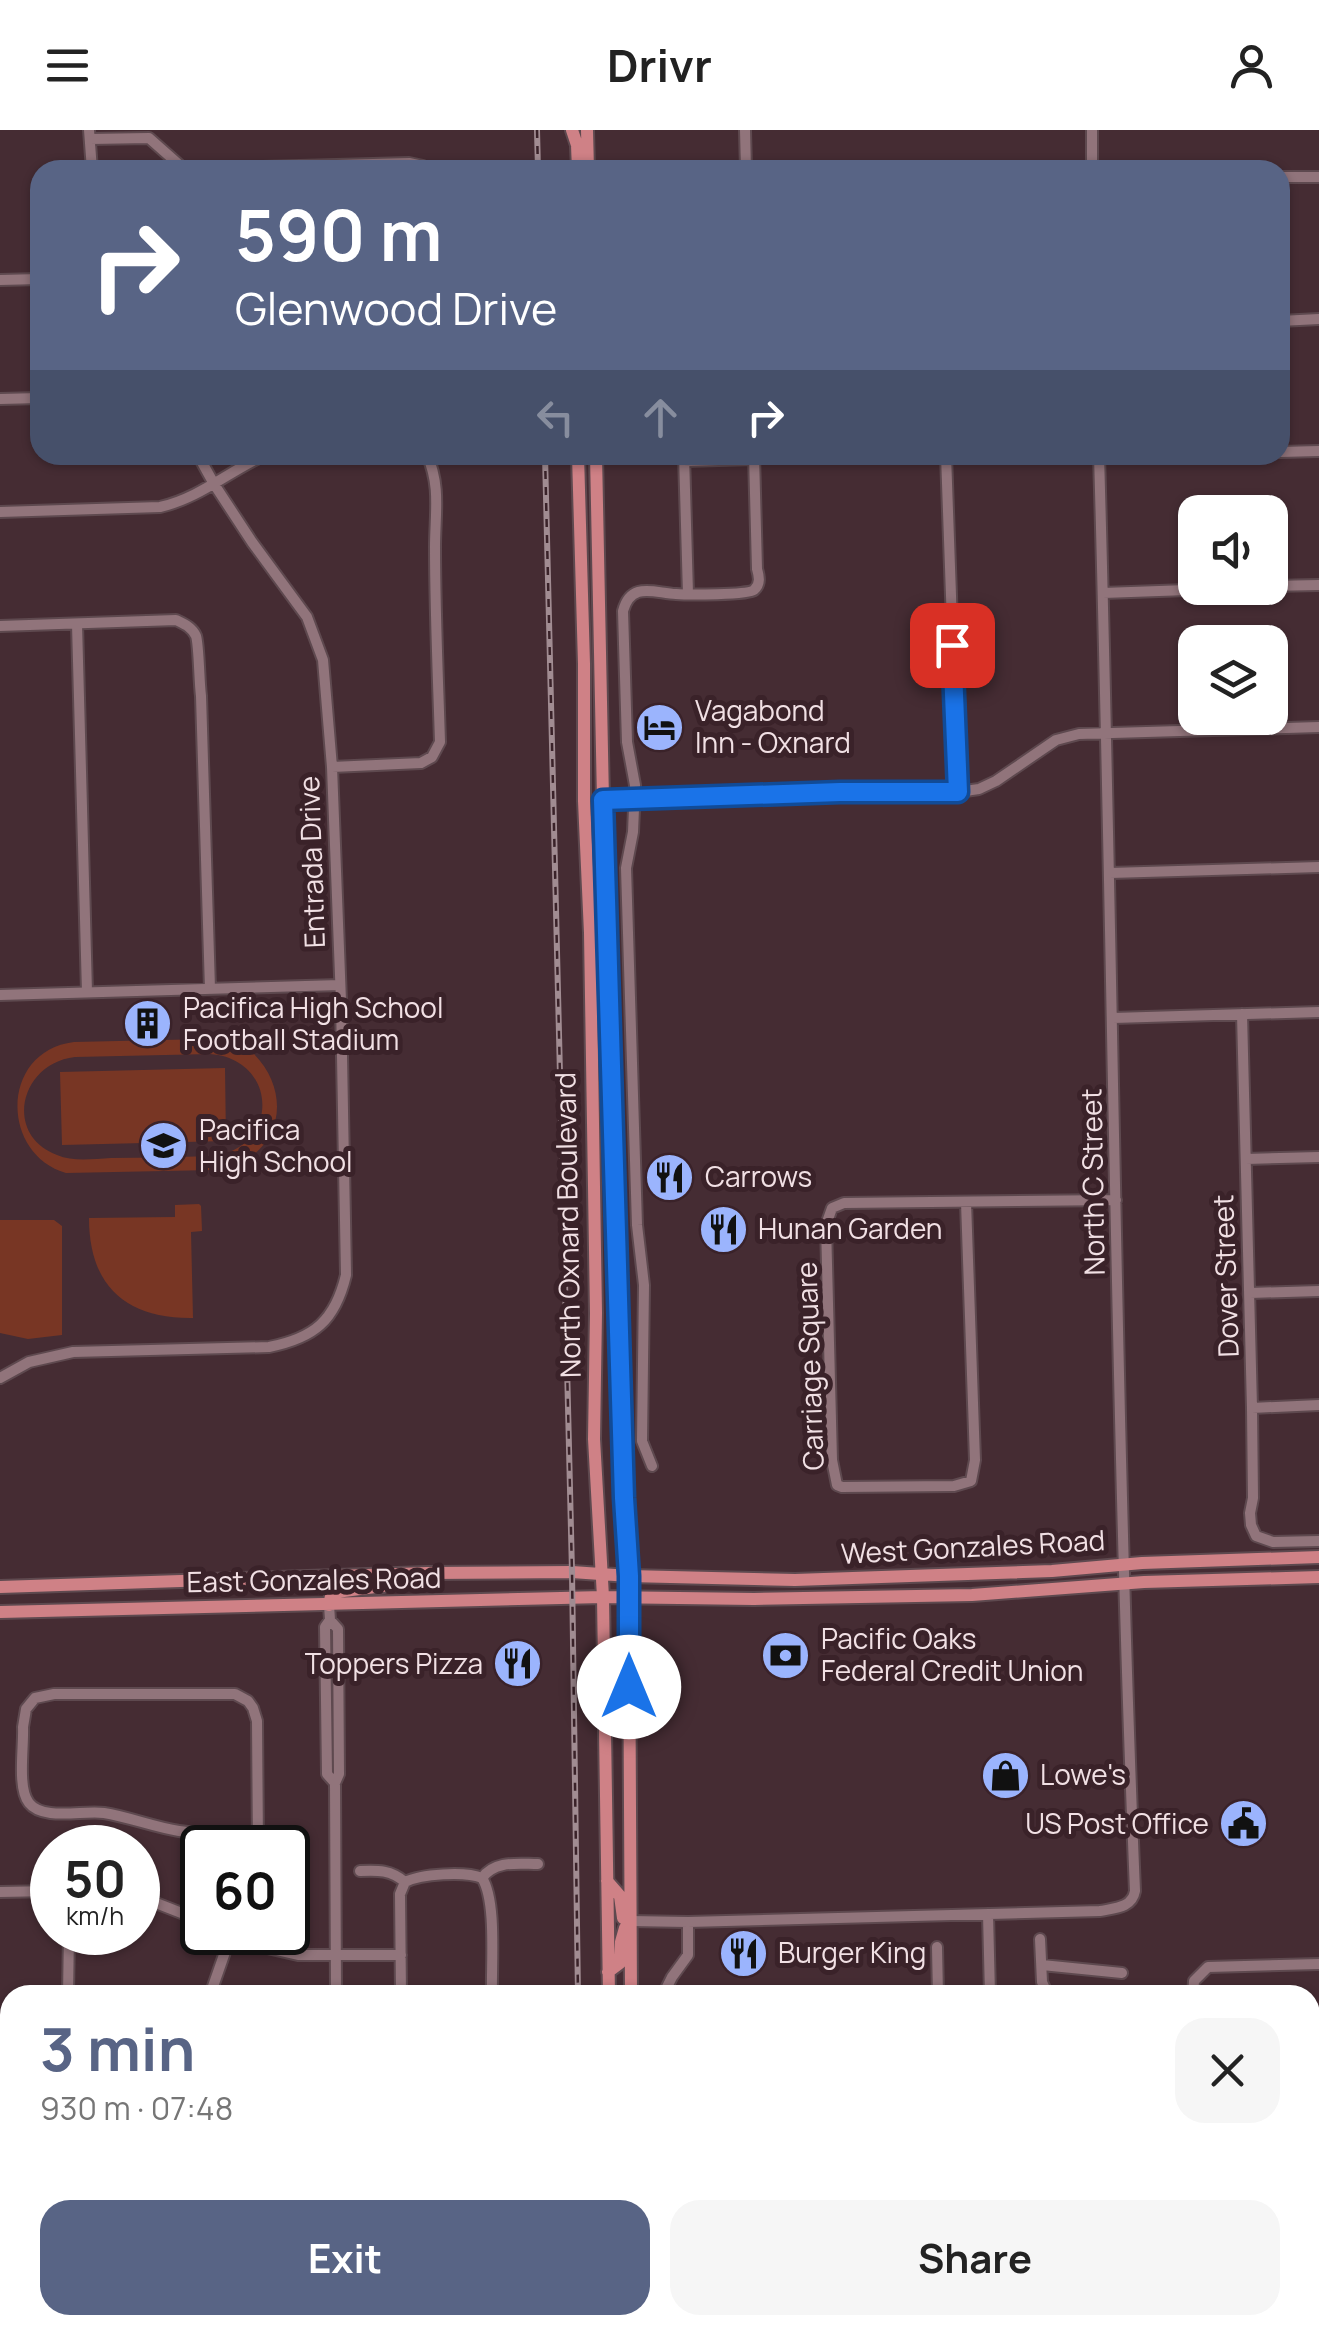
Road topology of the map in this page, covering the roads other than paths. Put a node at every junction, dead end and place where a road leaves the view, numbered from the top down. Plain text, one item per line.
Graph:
1 (570, 130) edge
2 (587, 130) edge
3 (745, 130) edge
4 (1092, 130) edge
5 (90, 135) edge
6 (91, 160) edge
7 (174, 160) edge
8 (569, 160) edge
9 (578, 160) edge
10 (588, 160) edge
11 (746, 160) edge
12 (1092, 160) edge
13 (1290, 177) edge
14 (1319, 177) edge
15 (30, 279) edge
16 (0, 280) edge
17 (1319, 319) edge
18 (1290, 320) edge
19 (30, 398) edge
20 (0, 399) edge
21 (1319, 451) edge
22 (1290, 452) edge
23 (204, 465) edge
24 (247, 465) edge
25 (430, 465) edge
26 (582, 465) edge
27 (596, 465) edge
28 (684, 465) edge
29 (754, 465) edge
30 (946, 465) edge
31 (1100, 465) edge
32 (214, 484) junction
33 (0, 512) edge
34 (1319, 585) edge
35 (1288, 586) edge
36 (1178, 590) edge
37 (1103, 592) junction
38 (688, 594) junction
39 (77, 624) junction
40 (0, 626) edge
41 (1319, 727) edge
42 (1108, 734) junction
43 (332, 766) junction
44 (584, 768) junction
45 (958, 792) junction
46 (634, 798) junction
47 (603, 800) junction
48 (587, 862) junction
49 (1319, 867) edge
50 (1110, 873) junction
51 (340, 985) junction
52 (210, 989) junction
53 (87, 992) junction
54 (0, 995) edge
55 (1319, 1012) edge
56 (1242, 1014) junction
57 (1113, 1018) junction
58 (1319, 1157) edge
59 (1246, 1158) junction
60 (1116, 1200) junction
61 (966, 1202) junction
62 (595, 1280) junction
63 (1319, 1292) edge
64 (1250, 1293) junction
65 (619, 1298) junction
66 (0, 1378) edge
67 (1319, 1405) edge
68 (1252, 1408) junction
69 (652, 1466) dead end
70 (1319, 1541) edge
71 (1319, 1557) edge
72 (1124, 1565) junction
73 (407, 1573) junction
74 (602, 1573) junction
75 (629, 1576) junction
76 (910, 1576) junction
77 (1319, 1577) edge
78 (1124, 1584) junction
79 (0, 1587) edge
80 (911, 1595) junction
81 (603, 1597) junction
82 (629, 1597) junction
83 (330, 1605) junction
84 (0, 1612) edge
85 (330, 1620) junction
86 (326, 1668) junction
87 (338, 1731) junction
88 (335, 1783) junction
89 (257, 1834) joint
90 (538, 1864) dead end
91 (360, 1870) dead end
92 (482, 1878) junction
93 (607, 1881) junction
94 (404, 1882) junction
95 (30, 1891) edge
96 (0, 1892) edge
97 (988, 1914) junction
98 (630, 1921) junction
99 (688, 1922) junction
100 (1040, 1939) dead end
101 (937, 1947) dead end
102 (310, 1954) edge
103 (69, 1955) edge
104 (224, 1955) edge
105 (400, 1955) junction
106 (334, 1956) junction
107 (1319, 1964) edge
108 (1042, 1965) junction
109 (608, 1972) junction
110 (1122, 1972) dead end
111 (68, 1985) edge
112 (214, 1985) edge
113 (335, 1985) edge
114 (401, 1985) edge
115 (492, 1985) edge
116 (609, 1985) edge
117 (631, 1985) edge
118 (668, 1985) edge
119 (938, 1985) edge
120 (990, 1985) edge
121 (1043, 1985) edge
122 (1194, 1985) edge

1 - 8 main road
1 - 9 main road
2 - 10 main road
3 - 11 street
4 - 12 street
5 - 6 street
5 - 7 street
13 - 14 street
15 - 16 street
17 - 18 street
19 - 20 street
21 - 22 street
23 - 32 street, Entrada Drive
24 - 32 street
25 - 43 street
26 - 44 main road, North Oxnard Boulevard
27 - 47 main road, North Oxnard Boulevard
28 - 38 street
29 - 38 street
30 - 45 street
31 - 37 street, North C Street
32 - 33 street
32 - 43 street, Entrada Drive
34 - 35 street
36 - 37 street
37 - 42 street, North C Street
38 - 46 street
39 - 40 street
39 - 52 street
39 - 53 street
41 - 42 street
42 - 45 street
42 - 50 street, North C Street
43 - 51 street, Entrada Drive
44 - 47 main road
44 - 48 main road, North Oxnard Boulevard
45 - 46 street
46 - 47 street
46 - 69 street
47 - 48 main road
47 - 65 main road, North Oxnard Boulevard
48 - 62 main road, North Oxnard Boulevard
49 - 50 street
50 - 57 street, North C Street
51 - 52 street
51 - 66 street, Entrada Drive
52 - 53 street
53 - 54 street
55 - 56 street
56 - 57 street
56 - 59 street, Dover Street
57 - 60 street, North C Street
58 - 59 street
59 - 64 street, Dover Street
60 - 61 street, Carriage Square
60 - 72 street, North C Street
61 - 61 street, Carriage Square
62 - 65 main road
62 - 74 main road, North Oxnard Boulevard
63 - 64 street
64 - 68 street, Dover Street
65 - 75 main road, North Oxnard Boulevard
67 - 68 street
68 - 70 street, Dover Street
71 - 72 main road, West Gonzales Road
72 - 76 main road, West Gonzales Road
72 - 78 street, North C Street
73 - 74 main road, East Gonzales Road
73 - 79 main road, East Gonzales Road
73 - 83 main road
74 - 75 main road, East Gonzales Road
74 - 81 main road, North Oxnard Boulevard
75 - 76 main road, West Gonzales Road
75 - 82 main road, North Oxnard Boulevard
76 - 80 main road
77 - 78 main road, West Gonzales Road
78 - 80 main road, West Gonzales Road
78 - 97 street, North C Street
80 - 82 main road, West Gonzales Road
81 - 82 main road, East Gonzales Road
81 - 83 main road, East Gonzales Road
81 - 93 main road, North Oxnard Boulevard
82 - 98 main road, North Oxnard Boulevard
83 - 84 main road, East Gonzales Road
83 - 85 street
85 - 86 street
85 - 87 street
86 - 87 street
86 - 88 street
87 - 88 street
88 - 106 street
89 - 89 street
90 - 92 street
91 - 94 street
92 - 94 street
92 - 115 street
93 - 98 main road
93 - 109 main road, North Oxnard Boulevard
94 - 105 street
95 - 96 street
97 - 99 street
97 - 120 street
98 - 99 street
98 - 109 main road
98 - 117 main road, North Oxnard Boulevard
99 - 118 street
100 - 108 street
101 - 119 street
102 - 106 street
103 - 111 street
104 - 112 street
105 - 106 street
105 - 114 street
106 - 113 street
107 - 122 street
108 - 110 street
108 - 121 street
109 - 116 main road, North Oxnard Boulevard

